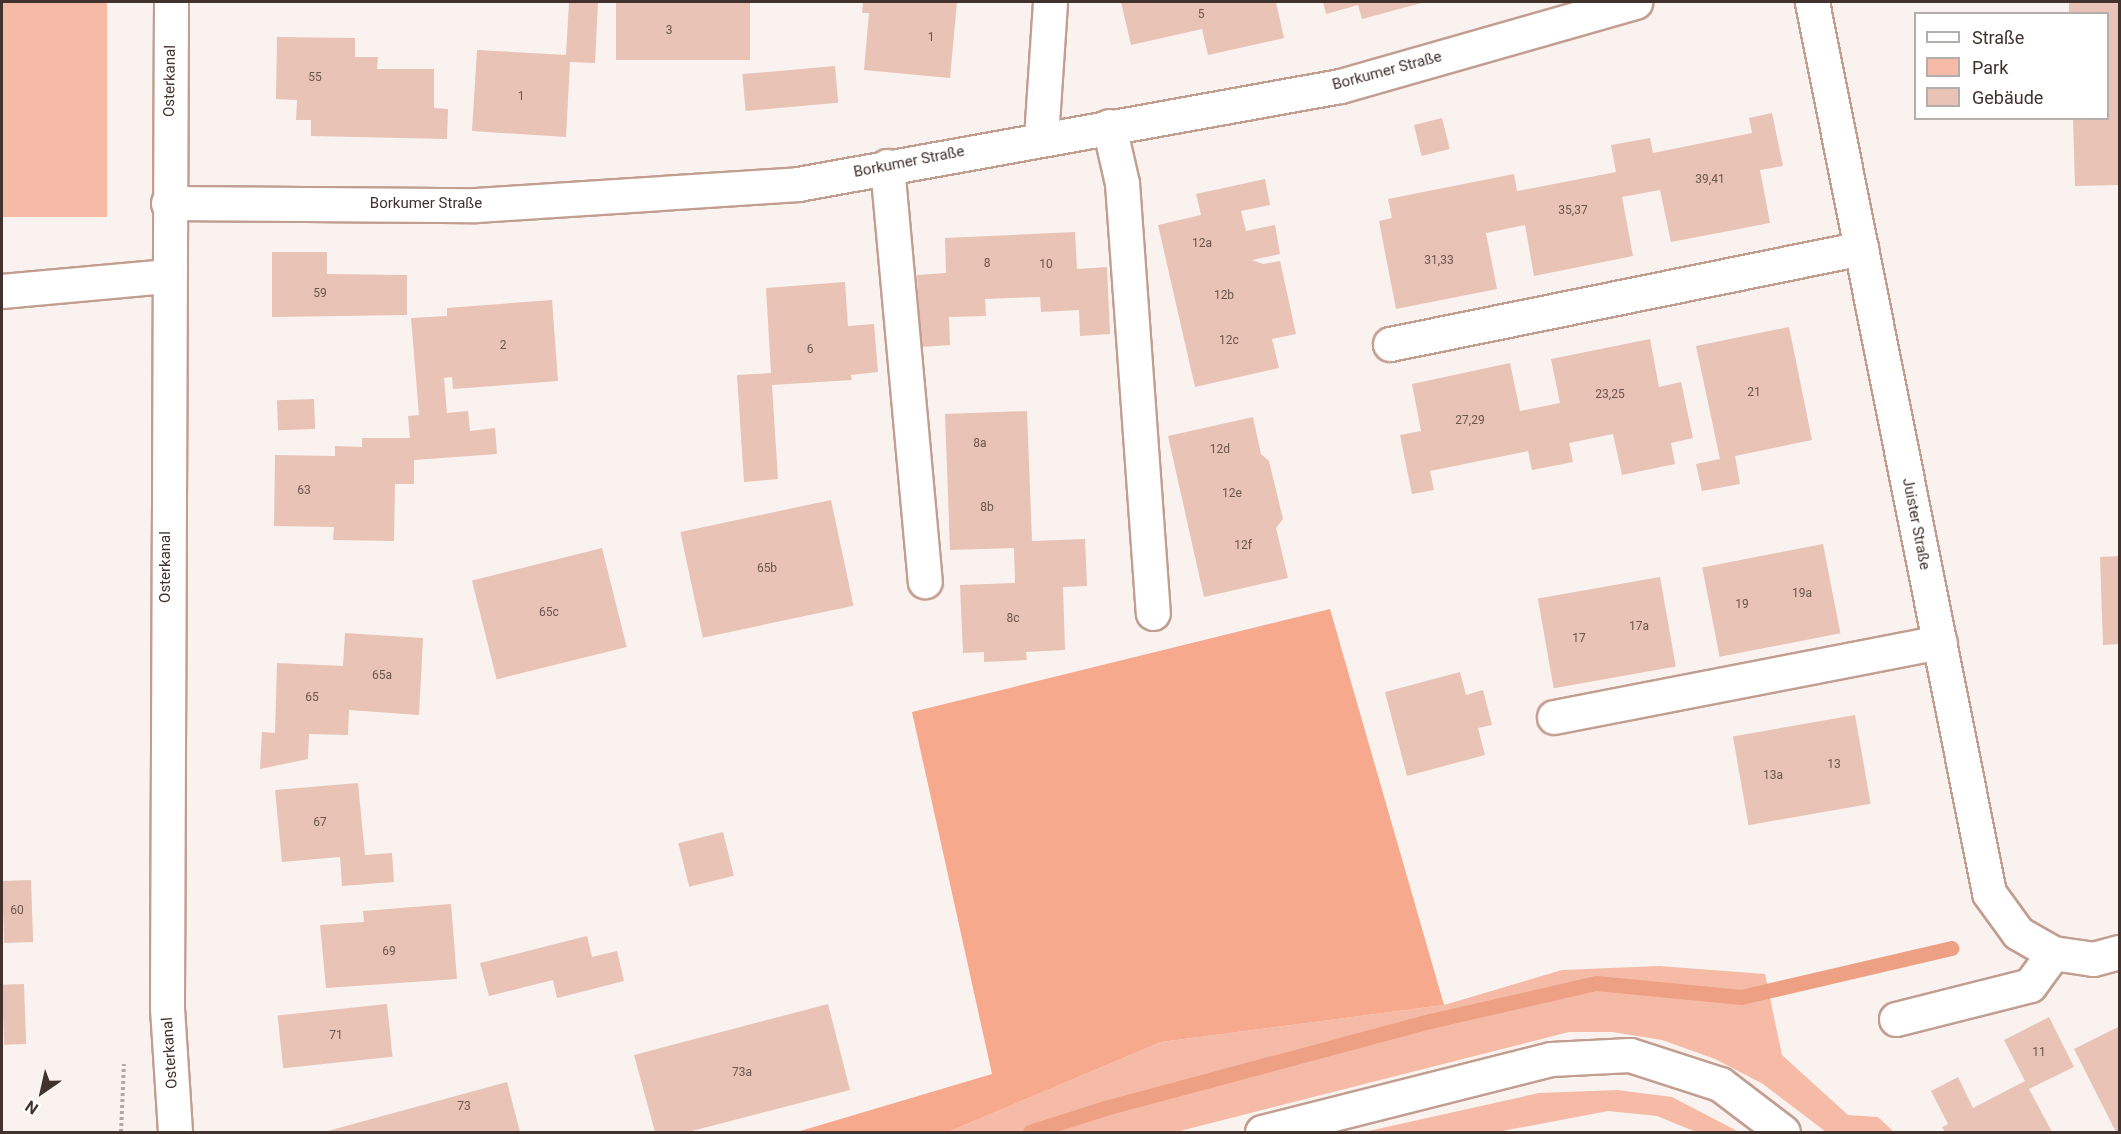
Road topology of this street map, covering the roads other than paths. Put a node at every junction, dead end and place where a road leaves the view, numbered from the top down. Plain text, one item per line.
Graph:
1 (171, 2) edge
2 (1050, 2) edge
3 (1635, 2) edge
4 (1812, 2) edge
5 (1109, 126) junction
6 (1041, 138) junction
7 (887, 166) junction
8 (168, 203) junction
9 (1861, 248) junction
10 (168, 276) junction
11 (2, 291) edge
12 (1390, 344) dead end
13 (925, 581) dead end
14 (1153, 613) dead end
15 (1940, 642) junction
16 (1554, 717) dead end
17 (2120, 952) edge
18 (2053, 953) junction
19 (1896, 1019) dead end
20 (175, 1132) edge
21 (1262, 1132) edge
22 (1783, 1132) edge

1 - 8 street, Osterkanal
2 - 6 street
3 - 5 street, Borkumer Straße
4 - 9 street, Juister Straße
5 - 6 street, Borkumer Straße
5 - 14 street
6 - 7 street, Borkumer Straße
7 - 8 street, Borkumer Straße
7 - 13 street
8 - 10 street, Osterkanal
9 - 12 street
9 - 15 street, Juister Straße
10 - 11 street
10 - 20 street, Osterkanal
15 - 16 street
15 - 18 street, Juister Straße
17 - 18 street, Juister Straße
18 - 19 street
21 - 22 street

